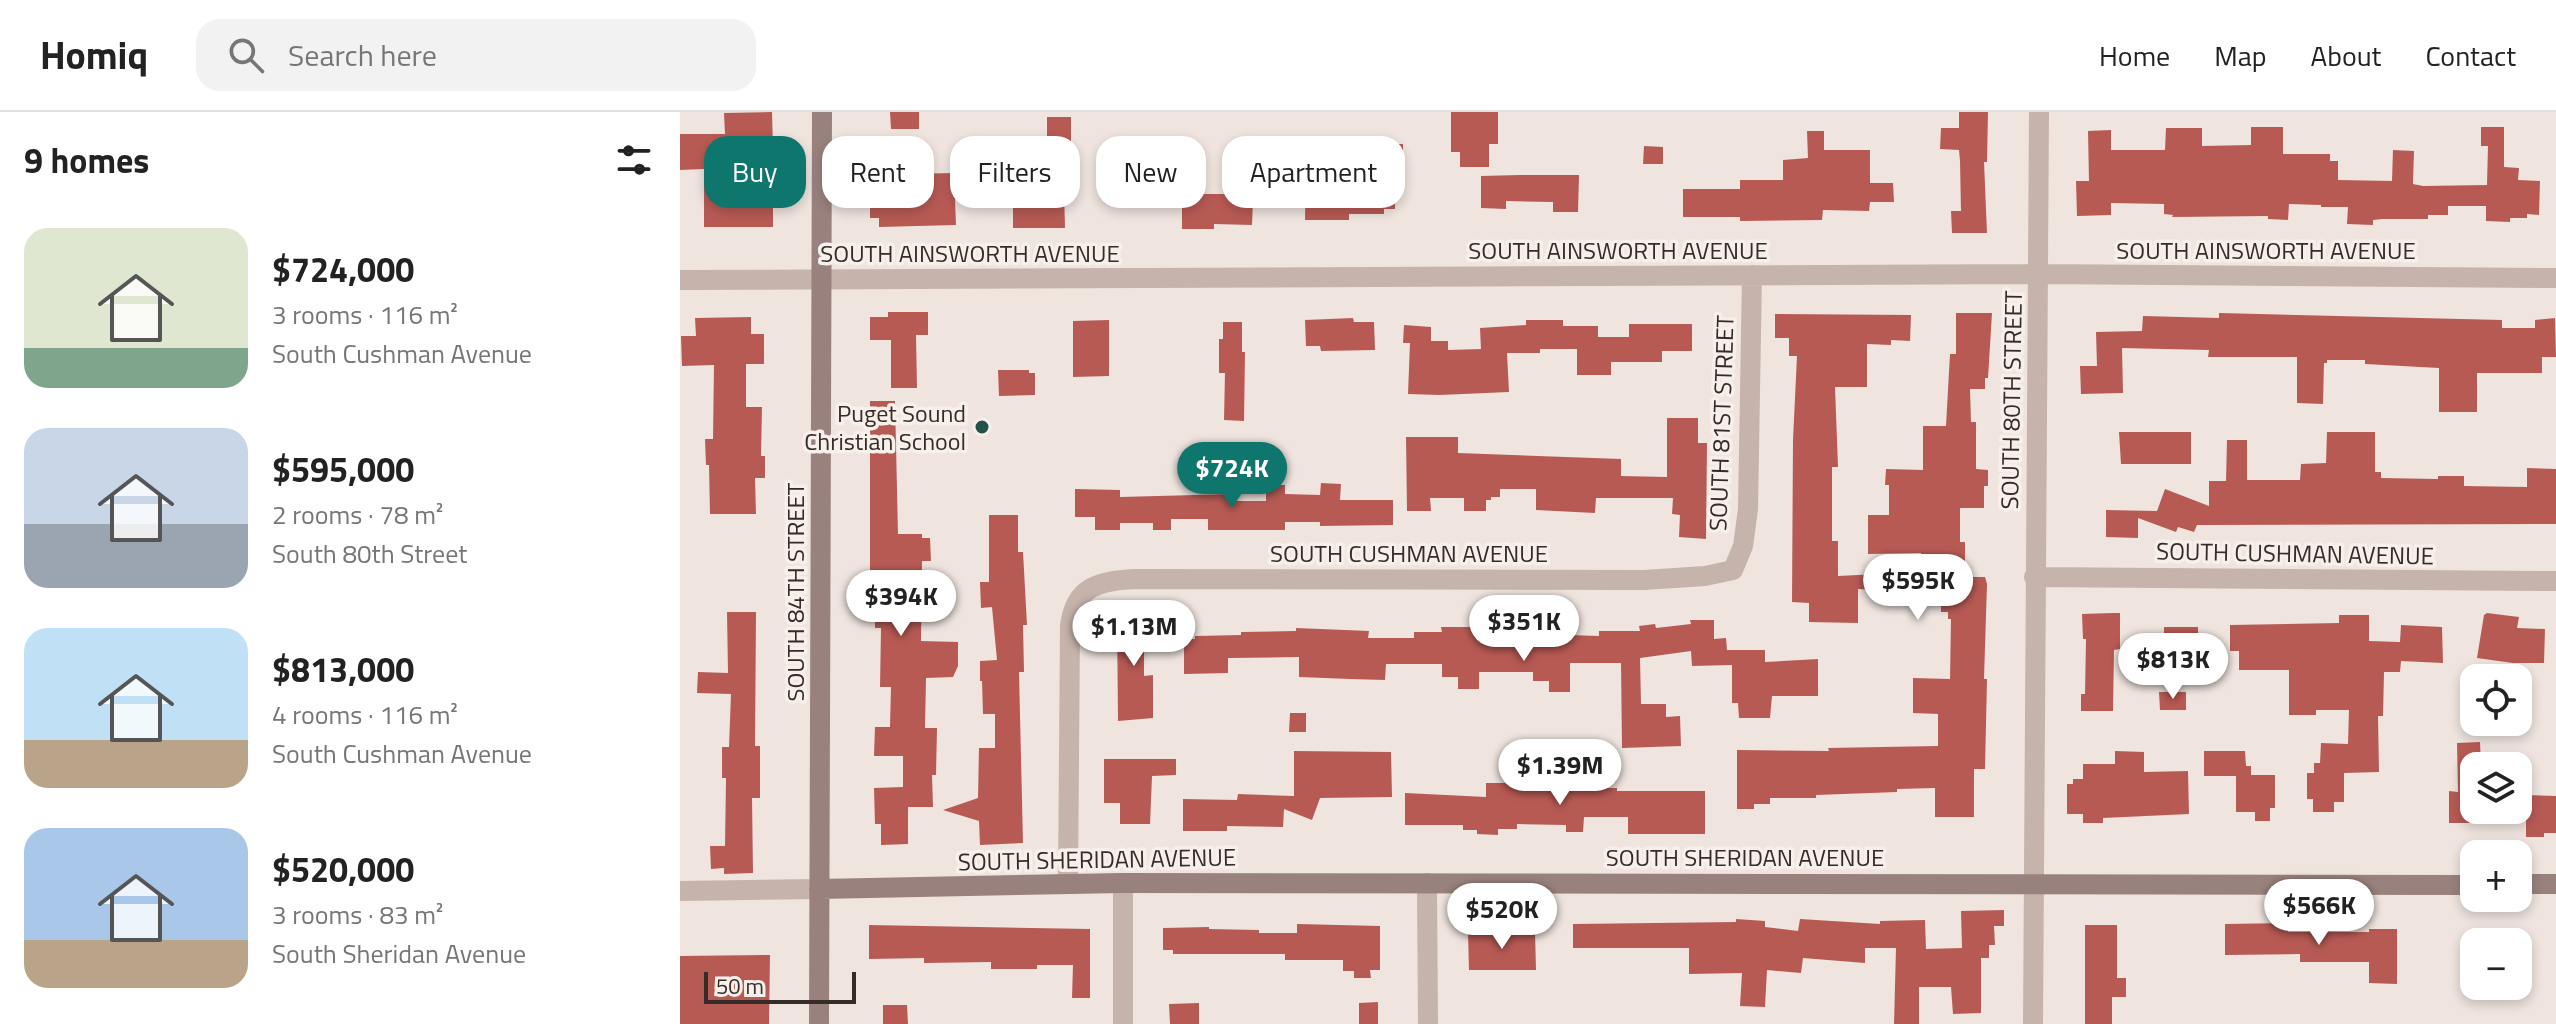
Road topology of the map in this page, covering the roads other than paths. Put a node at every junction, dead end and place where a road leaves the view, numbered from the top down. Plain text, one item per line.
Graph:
1 (822, 112) edge
2 (2039, 112) edge
3 (2039, 274) junction
4 (1752, 275) junction
5 (2556, 278) edge
6 (680, 280) edge
7 (820, 280) junction
8 (1733, 570) joint
9 (2034, 577) junction
10 (2556, 581) edge
11 (1123, 883) junction
12 (1427, 883) junction
13 (2032, 883) junction
14 (1068, 884) junction
15 (2532, 884) edge
16 (2556, 884) edge
17 (2460, 885) edge
18 (819, 889) junction
19 (680, 891) edge
20 (819, 1024) edge
21 (1123, 1024) edge
22 (1428, 1024) edge
23 (2033, 1024) edge

1 - 7 street, SOUTH 84TH STREET
2 - 3 street, SOUTH 80TH STREET
3 - 4 street, SOUTH AINSWORTH AVENUE
3 - 5 street, SOUTH AINSWORTH AVENUE
3 - 9 street, SOUTH 80TH STREET
4 - 7 street, SOUTH AINSWORTH AVENUE
4 - 8 street, SOUTH 81ST STREET
6 - 7 street, SOUTH AINSWORTH AVENUE
7 - 18 street, SOUTH 84TH STREET
8 - 14 street, SOUTH CUSHMAN AVENUE
9 - 10 street, SOUTH CUSHMAN AVENUE
9 - 13 street, SOUTH 80TH STREET
11 - 12 street, SOUTH SHERIDAN AVENUE
11 - 14 street, SOUTH SHERIDAN AVENUE
11 - 21 street
12 - 13 street, SOUTH SHERIDAN AVENUE
12 - 22 street
13 - 17 street, SOUTH SHERIDAN AVENUE
13 - 23 street, SOUTH 80TH STREET
14 - 18 street, SOUTH SHERIDAN AVENUE
15 - 16 street
18 - 19 street, SOUTH SHERIDAN AVENUE
18 - 20 street, SOUTH 84TH STREET

